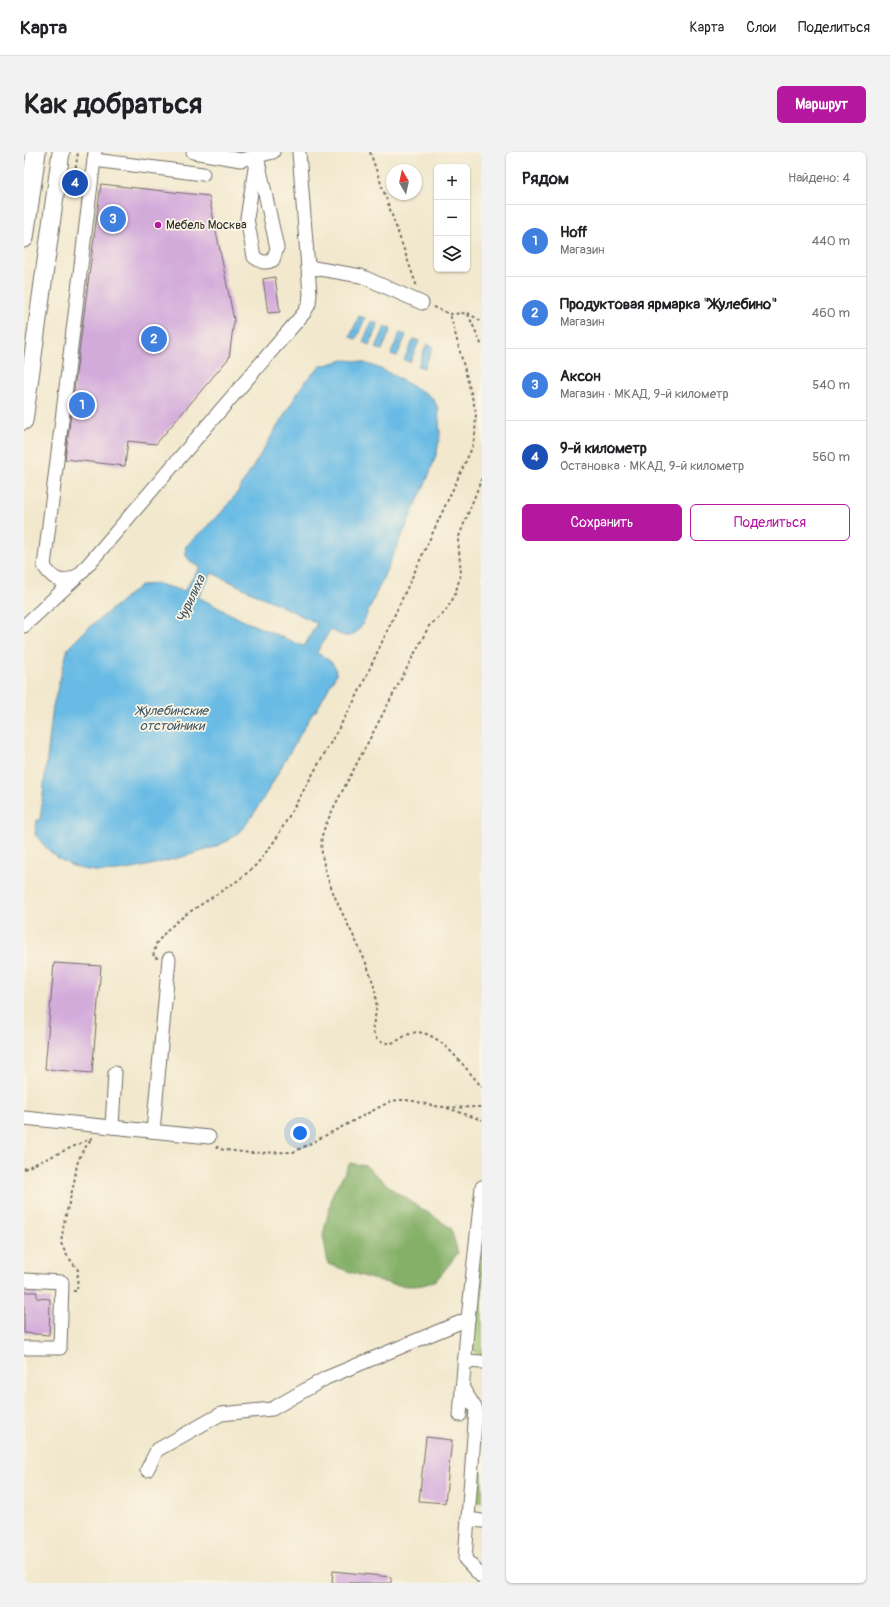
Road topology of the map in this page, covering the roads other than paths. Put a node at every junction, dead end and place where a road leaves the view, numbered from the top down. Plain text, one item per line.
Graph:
1 (36, 152) edge
2 (62, 152) edge
3 (193, 152) edge
4 (273, 152) edge
5 (299, 152) edge
6 (223, 154) edge
7 (95, 156) edge
8 (257, 156) junction
9 (202, 174) dead end
10 (24, 238) edge
11 (308, 266) junction
12 (422, 303) road end
13 (24, 421) edge
14 (80, 574) junction
15 (24, 626) edge
16 (169, 959) road end
17 (115, 1073) dead end
18 (24, 1118) edge
19 (112, 1127) junction
20 (153, 1131) junction
21 (210, 1137) road end
22 (482, 1186) edge
23 (24, 1280) edge
24 (468, 1319) junction
25 (24, 1348) edge
26 (464, 1361) junction
27 (482, 1362) edge
28 (462, 1387) junction
29 (460, 1415) dead end
30 (477, 1467) edge
31 (147, 1470) dead end
32 (468, 1519) junction
33 (482, 1521) edge
34 (482, 1577) edge

1 - 10 highway
2 - 13 main road
3 - 6 lane
4 - 8 lane
5 - 11 lane
6 - 8 lane
7 - 9 lane
7 - 14 lane
8 - 8 lane
11 - 12 lane
11 - 14 lane
14 - 15 lane
16 - 20 lane
17 - 19 lane
18 - 19 lane
19 - 20 lane
20 - 21 lane
22 - 24 lane
23 - 25 lane
24 - 26 lane
24 - 31 lane
26 - 27 lane
26 - 28 lane
28 - 29 lane
28 - 30 lane
30 - 32 lane
32 - 33 lane
32 - 34 lane

